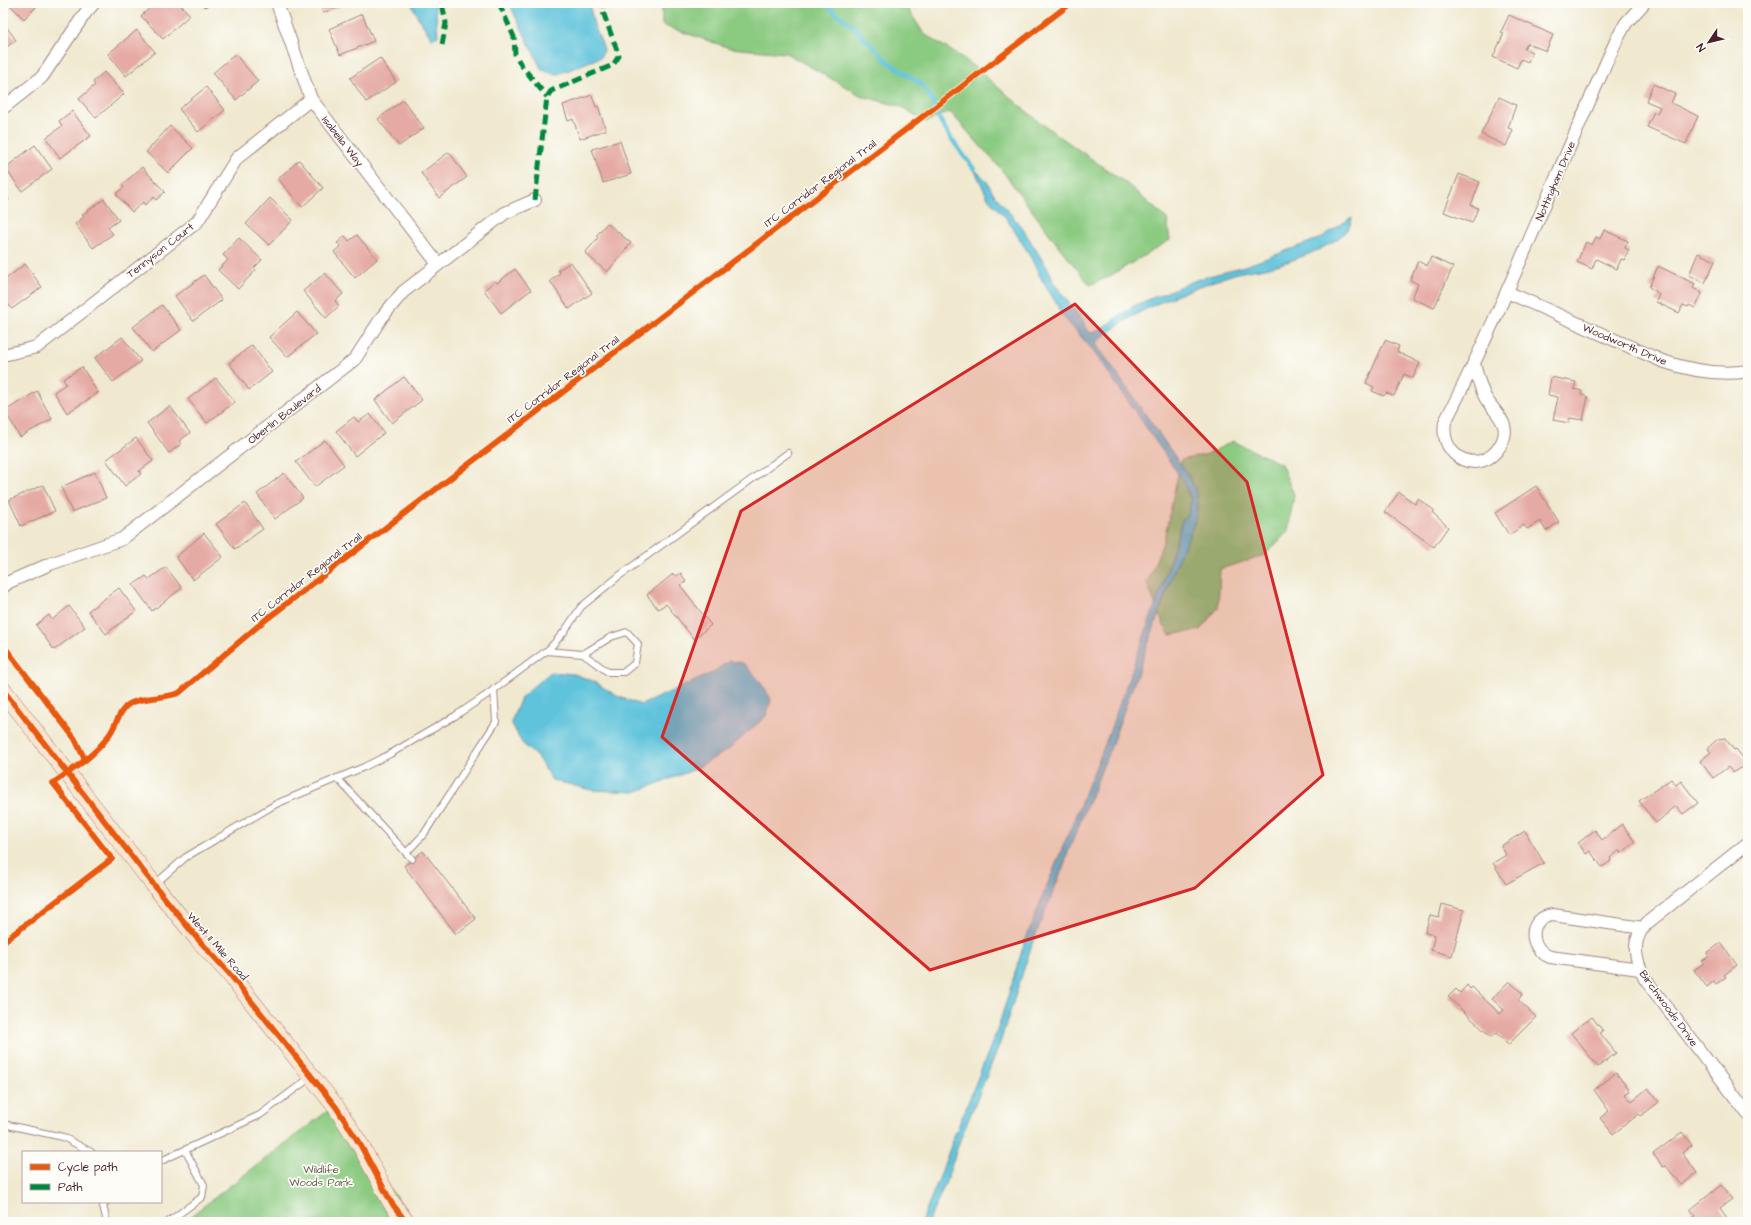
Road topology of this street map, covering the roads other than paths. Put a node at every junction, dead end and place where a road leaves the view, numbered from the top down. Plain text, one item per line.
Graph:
1 (94, 3) edge
2 (277, 3) edge
3 (1644, 3) edge
4 (311, 99) junction
5 (3, 108) edge
6 (534, 200) dead end
7 (438, 264) junction
8 (1507, 292) junction
9 (3, 356) edge
10 (1474, 364) junction
11 (1748, 371) edge
12 (788, 453) dead end
13 (3, 587) edge
14 (546, 651) junction
15 (583, 654) junction
16 (494, 689) junction
17 (3, 690) edge
18 (336, 778) junction
19 (1748, 843) edge
20 (406, 853) junction
21 (412, 859) dead end
22 (154, 885) junction
23 (1643, 928) junction
24 (1640, 969) junction
25 (312, 1076) junction
26 (1748, 1114) edge
27 (3, 1124) edge
28 (185, 1150) junction
29 (89, 1151) edge
30 (162, 1161) edge
31 (105, 1203) edge
32 (107, 1222) edge
33 (168, 1222) edge
34 (406, 1222) edge

1 - 5 street
2 - 4 street, Isabella Way
3 - 8 street, Nottingham Drive
4 - 7 street, Isabella Way
4 - 9 street, Tennyson Court
6 - 7 street, Oberlin Boulevard
7 - 13 street, Oberlin Boulevard
8 - 10 street, Nottingham Drive
8 - 11 street, Woodworth Drive
10 - 10 street, Nottingham Drive
12 - 14 lane
14 - 15 lane
14 - 16 lane
15 - 15 lane
16 - 18 lane
16 - 20 lane
17 - 22 street, West 11 Mile Road
18 - 20 lane
18 - 22 lane
19 - 23 street, Birchwoods Drive
20 - 21 lane
22 - 25 street, West 11 Mile Road
23 - 24 street, Birchwoods Drive
23 - 24 street
24 - 26 street, Birchwoods Drive
25 - 28 lane
25 - 34 street, West 11 Mile Road
27 - 29 lane
28 - 30 lane
28 - 33 lane
31 - 32 lane

